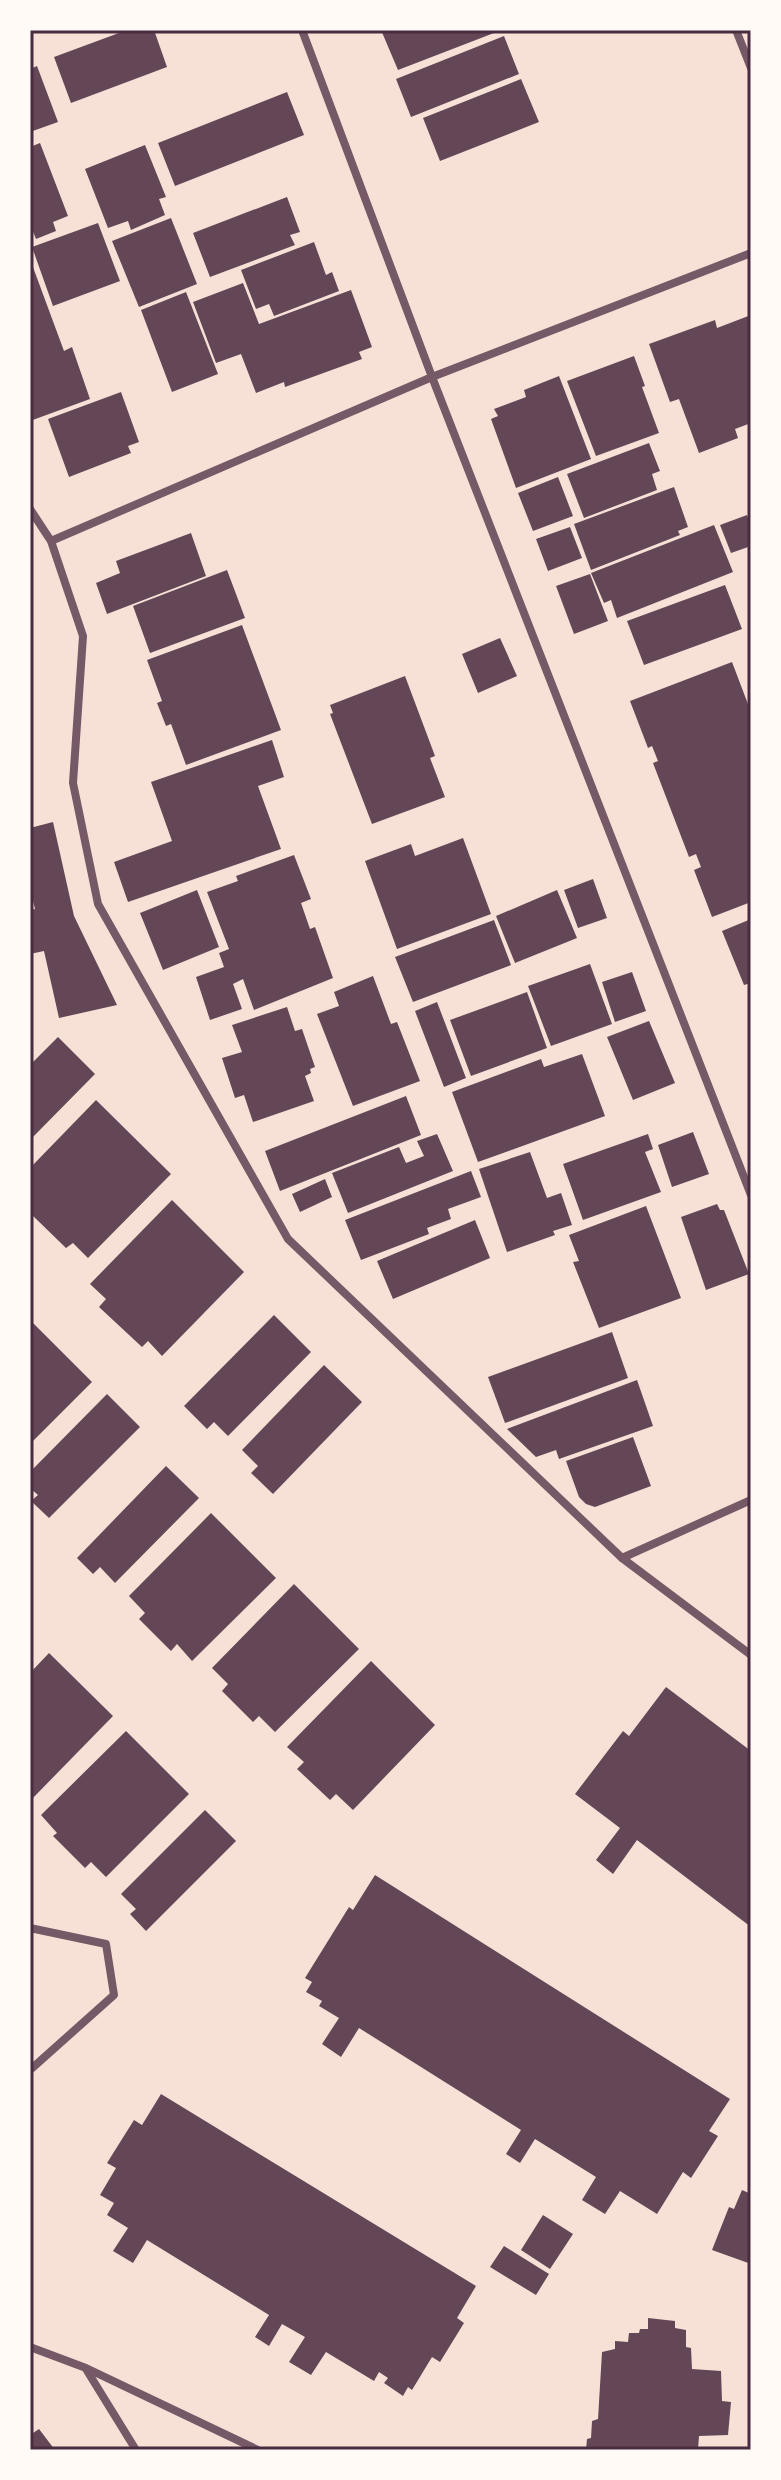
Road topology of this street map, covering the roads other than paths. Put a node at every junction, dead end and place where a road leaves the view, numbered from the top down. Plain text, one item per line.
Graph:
1 (302, 30) edge
2 (736, 30) edge
3 (751, 68) edge
4 (751, 253) edge
5 (432, 377) junction
6 (30, 509) edge
7 (51, 541) junction
8 (751, 1195) edge
9 (751, 1500) edge
10 (622, 1558) junction
11 (751, 1655) edge
12 (30, 1928) edge
13 (30, 2070) edge
14 (30, 2347) edge
15 (86, 2368) junction
16 (136, 2450) edge
17 (258, 2450) edge

1 - 5 street
2 - 3 street
4 - 5 street
5 - 7 street
5 - 8 street
6 - 7 street
7 - 10 street
9 - 10 street
10 - 11 street
12 - 13 street
14 - 15 street
15 - 16 street
15 - 17 street

